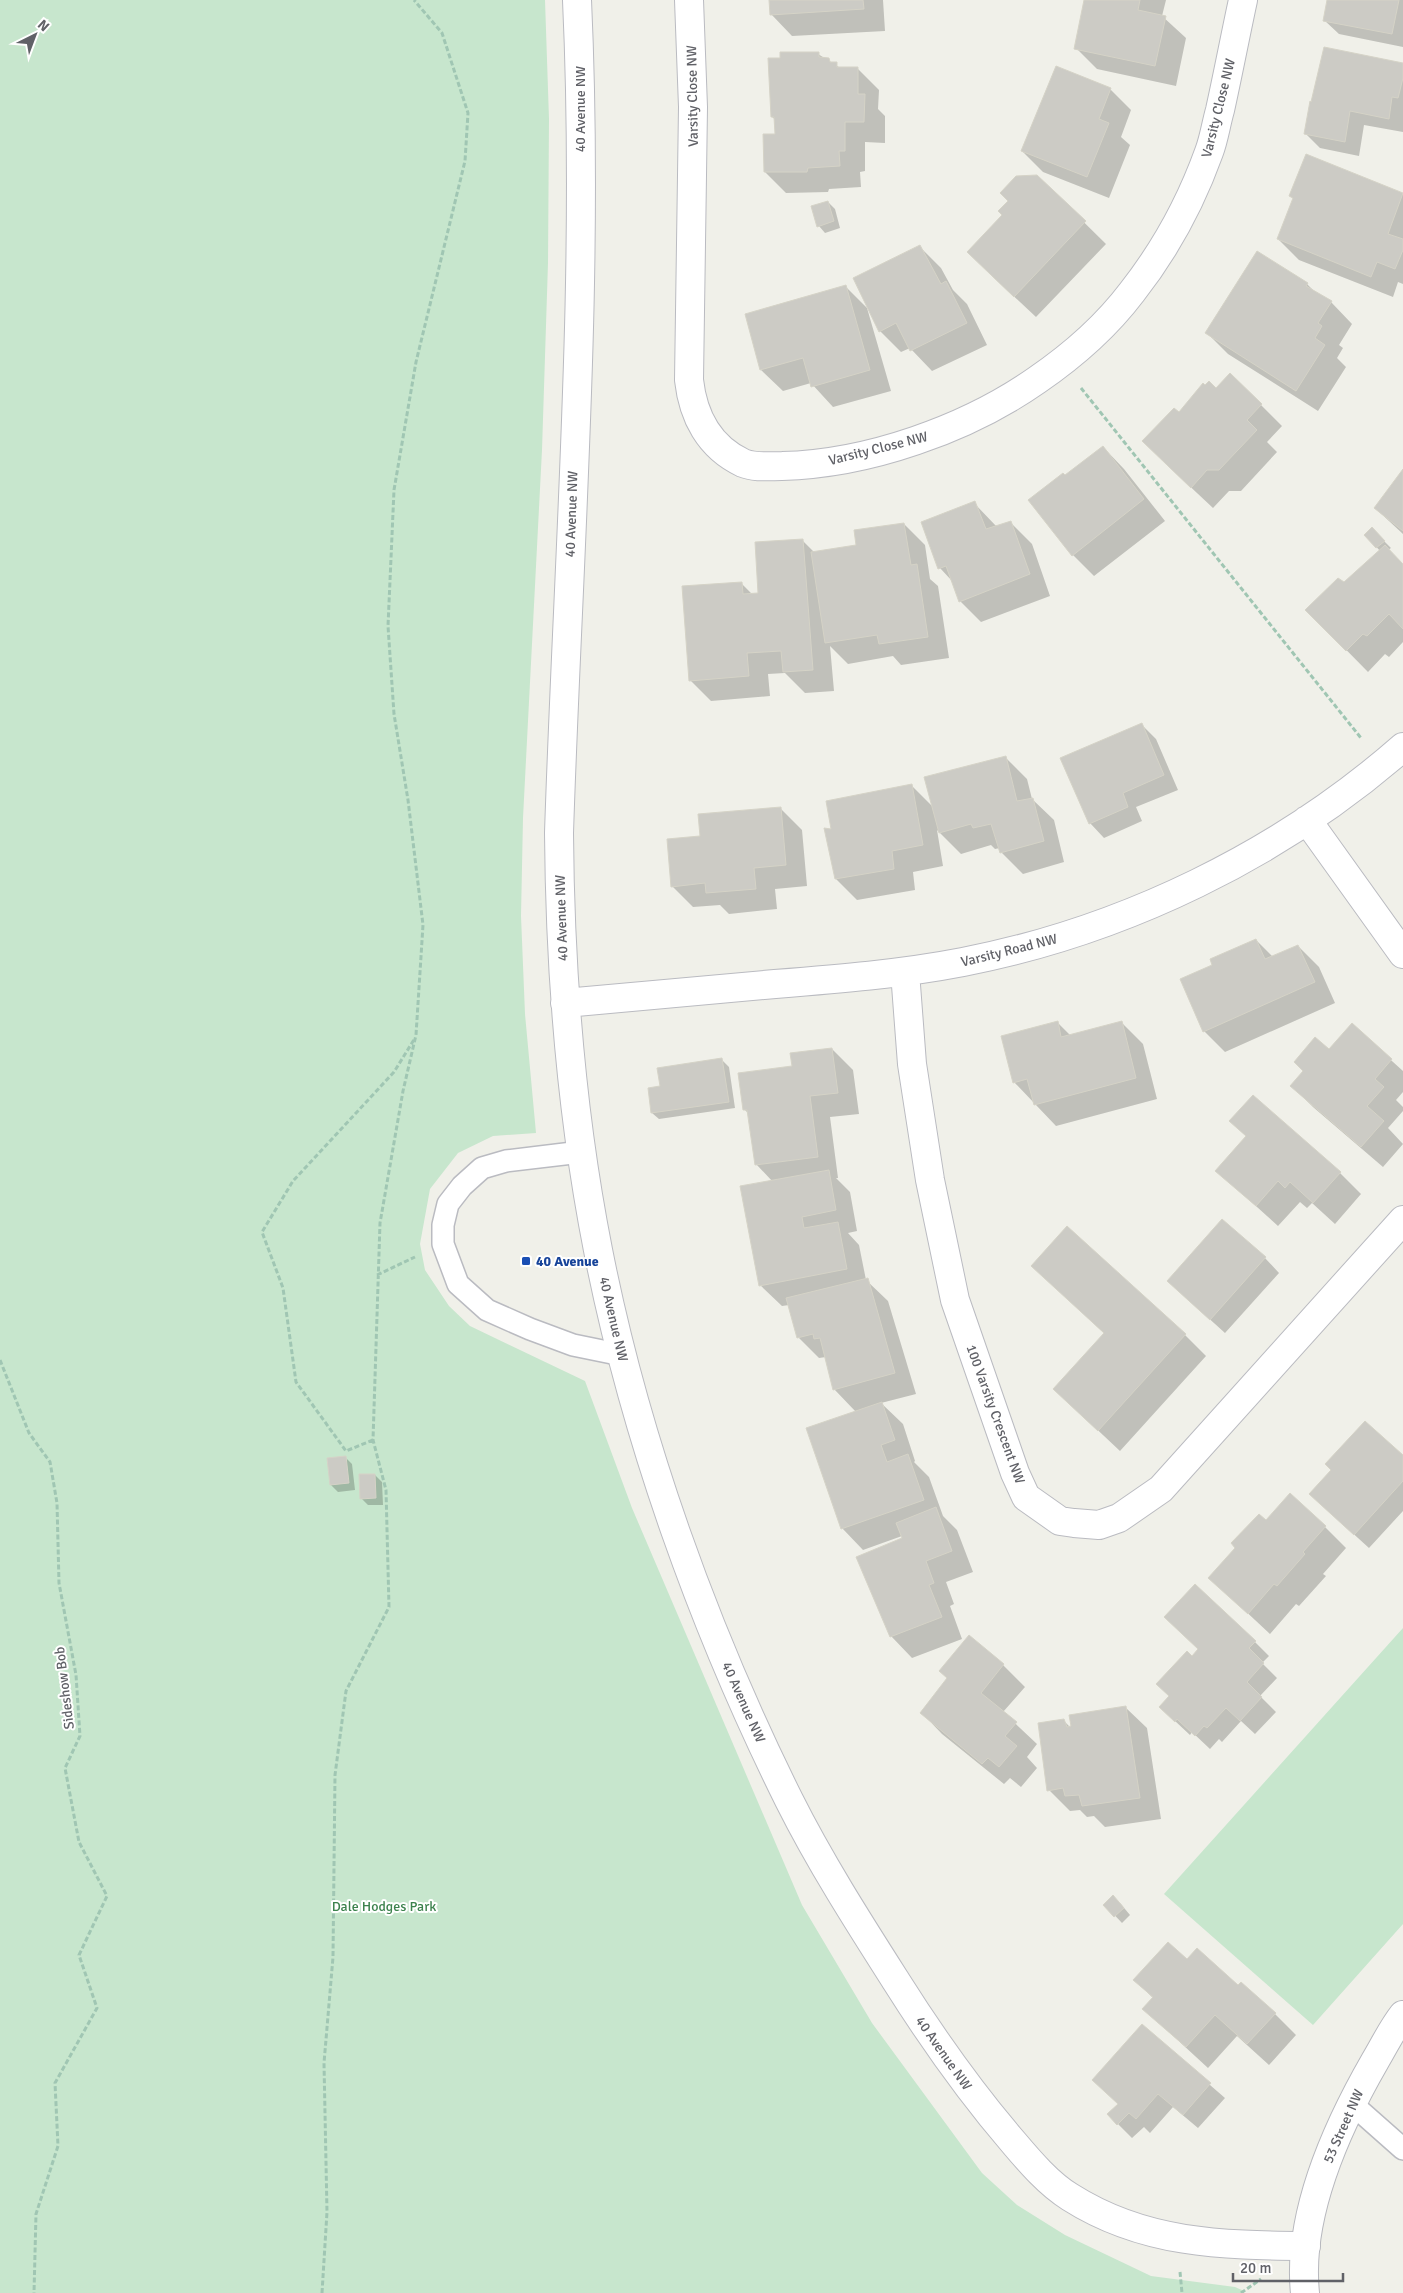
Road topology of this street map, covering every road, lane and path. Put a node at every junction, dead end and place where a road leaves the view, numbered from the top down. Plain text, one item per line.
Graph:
1 (414, 0) edge
2 (577, 0) edge
3 (689, 0) edge
4 (1243, 0) edge
5 (1061, 362) junction
6 (1403, 747) edge
7 (1383, 765) junction
8 (1307, 820) junction
9 (1403, 954) edge
10 (905, 972) junction
11 (565, 1003) junction
12 (416, 1036) junction
13 (581, 1152) junction
14 (1403, 1220) edge
15 (442, 1244) junction
16 (377, 1275) junction
17 (622, 1355) junction
18 (0, 1360) edge
19 (373, 1440) junction
20 (1403, 2016) edge
21 (1351, 2102) junction
22 (1403, 2148) edge
23 (1306, 2246) junction
24 (1180, 2274) dead end
25 (34, 2293) edge
26 (322, 2293) edge
27 (1182, 2293) edge
28 (1305, 2293) edge

1 - 12 path
2 - 11 street, 40 Avenue NW
3 - 5 street, Varsity Close NW
4 - 5 street, Varsity Close NW
5 - 7 path
6 - 7 street, Varsity Road NW
7 - 8 street, Varsity Road NW
8 - 9 street
8 - 10 street, Varsity Road NW
10 - 11 street, Varsity Road NW
10 - 14 street, 100 Varsity Crescent NW
11 - 13 street, 40 Avenue NW
12 - 16 path
12 - 19 path
13 - 15 lane
13 - 17 street, 40 Avenue NW
15 - 16 path
15 - 17 lane
16 - 19 path
17 - 23 street, 40 Avenue NW
18 - 25 path, Sideshow Bob
19 - 26 path
20 - 21 street, 53 Street NW
21 - 22 lane
21 - 23 street, 53 Street NW
23 - 28 street
24 - 27 path

